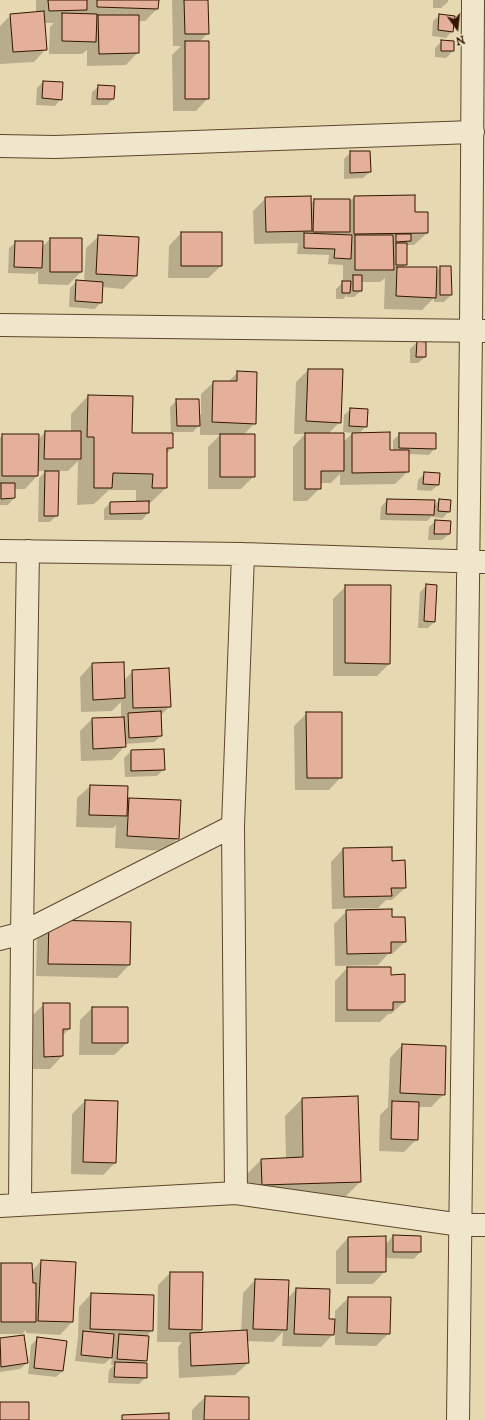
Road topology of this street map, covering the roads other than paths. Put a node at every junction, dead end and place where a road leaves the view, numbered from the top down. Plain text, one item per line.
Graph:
1 (473, 0) edge
2 (473, 132) junction
3 (0, 146) edge
4 (0, 325) edge
5 (478, 331) edge
6 (28, 551) junction
7 (0, 552) edge
8 (243, 554) junction
9 (477, 562) edge
10 (233, 826) junction
11 (22, 932) junction
12 (0, 939) edge
13 (236, 1193) junction
14 (10, 1205) edge
15 (461, 1225) junction
16 (485, 1225) edge
17 (458, 1420) edge

1 - 2 street
2 - 3 street
2 - 5 street
4 - 5 street
5 - 9 street
6 - 7 street
6 - 8 street
6 - 11 street
8 - 9 street
8 - 10 street
9 - 15 street
10 - 11 street
10 - 13 street
11 - 12 street
11 - 14 street
13 - 14 street
13 - 15 street
15 - 16 street
15 - 17 street

